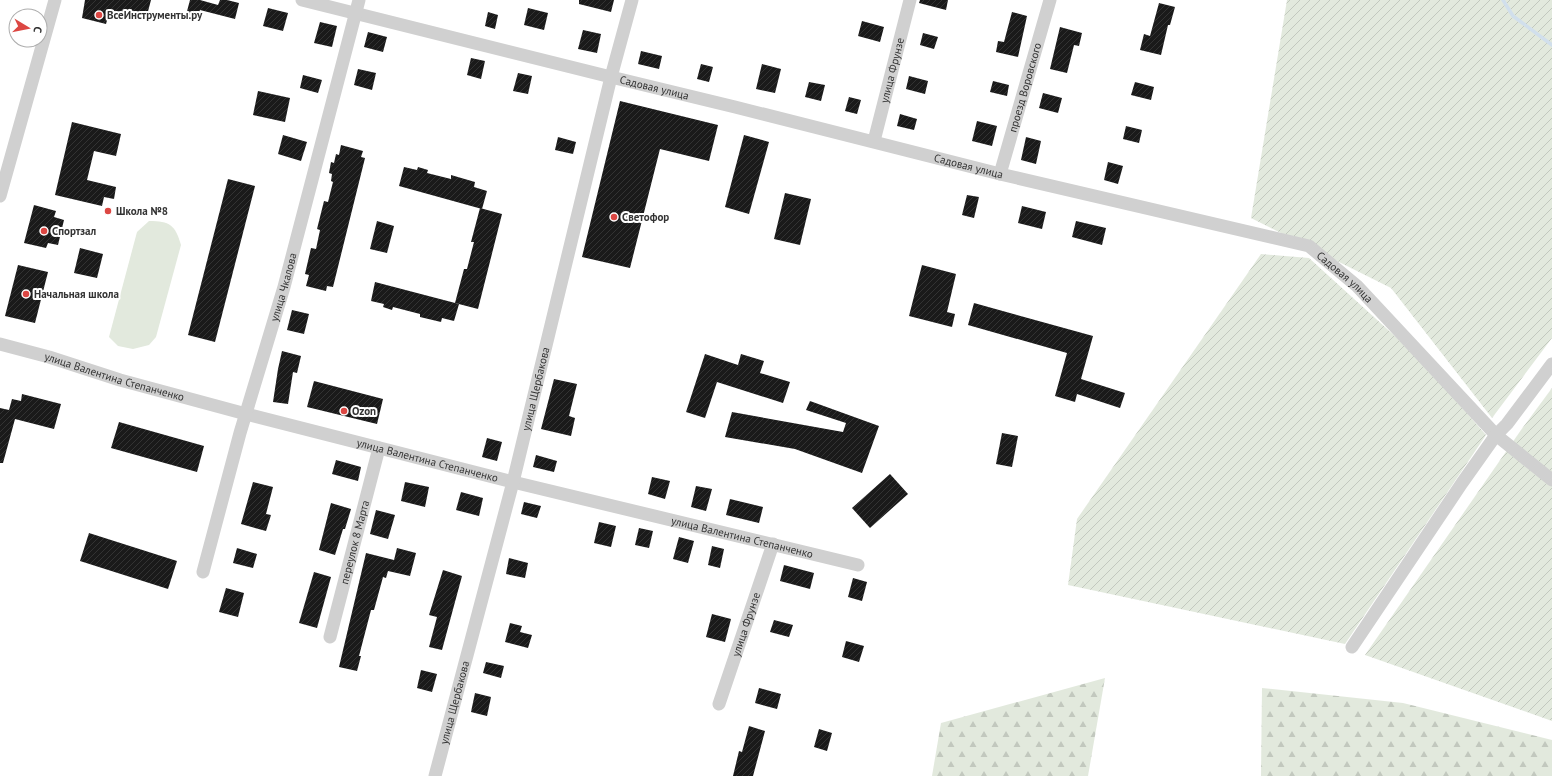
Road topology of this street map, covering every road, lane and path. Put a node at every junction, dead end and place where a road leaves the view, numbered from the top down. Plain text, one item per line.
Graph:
1 (55, 0) edge
2 (302, 0) edge
3 (359, 0) edge
4 (632, 0) edge
5 (910, 0) edge
6 (1050, 0) edge
7 (355, 14) junction
8 (611, 77) junction
9 (874, 141) junction
10 (1000, 174) junction
11 (0, 196) edge
12 (0, 344) edge
13 (1552, 364) edge
14 (246, 414) junction
15 (1496, 435) junction
16 (379, 448) junction
17 (1552, 480) edge
18 (513, 482) junction
19 (773, 544) junction
20 (858, 565) dead end
21 (203, 572) dead end
22 (330, 637) dead end
23 (1352, 647) dead end
24 (719, 704) dead end
25 (435, 776) edge

1 - 11 street
2 - 7 street, Садовая улица
3 - 7 street, улица Чкалова
4 - 8 street, улица Щербакова
5 - 9 street, улица Фрунзе
6 - 10 street, проезд Воровского
7 - 8 street, Садовая улица
7 - 14 street, улица Чкалова
8 - 9 street, Садовая улица
8 - 18 street, улица Щербакова
9 - 10 street, Садовая улица
10 - 15 street, Садовая улица
12 - 14 street, улица Валентина Степанченко
13 - 15 street
14 - 16 street, улица Валентина Степанченко
14 - 21 street, улица Чкалова
15 - 17 street, Садовая улица
15 - 23 street
16 - 18 street, улица Валентина Степанченко
16 - 22 street, переулок 8 Марта
18 - 19 street, улица Валентина Степанченко
18 - 25 street, улица Щербакова
19 - 20 street, улица Валентина Степанченко
19 - 24 street, улица Фрунзе

